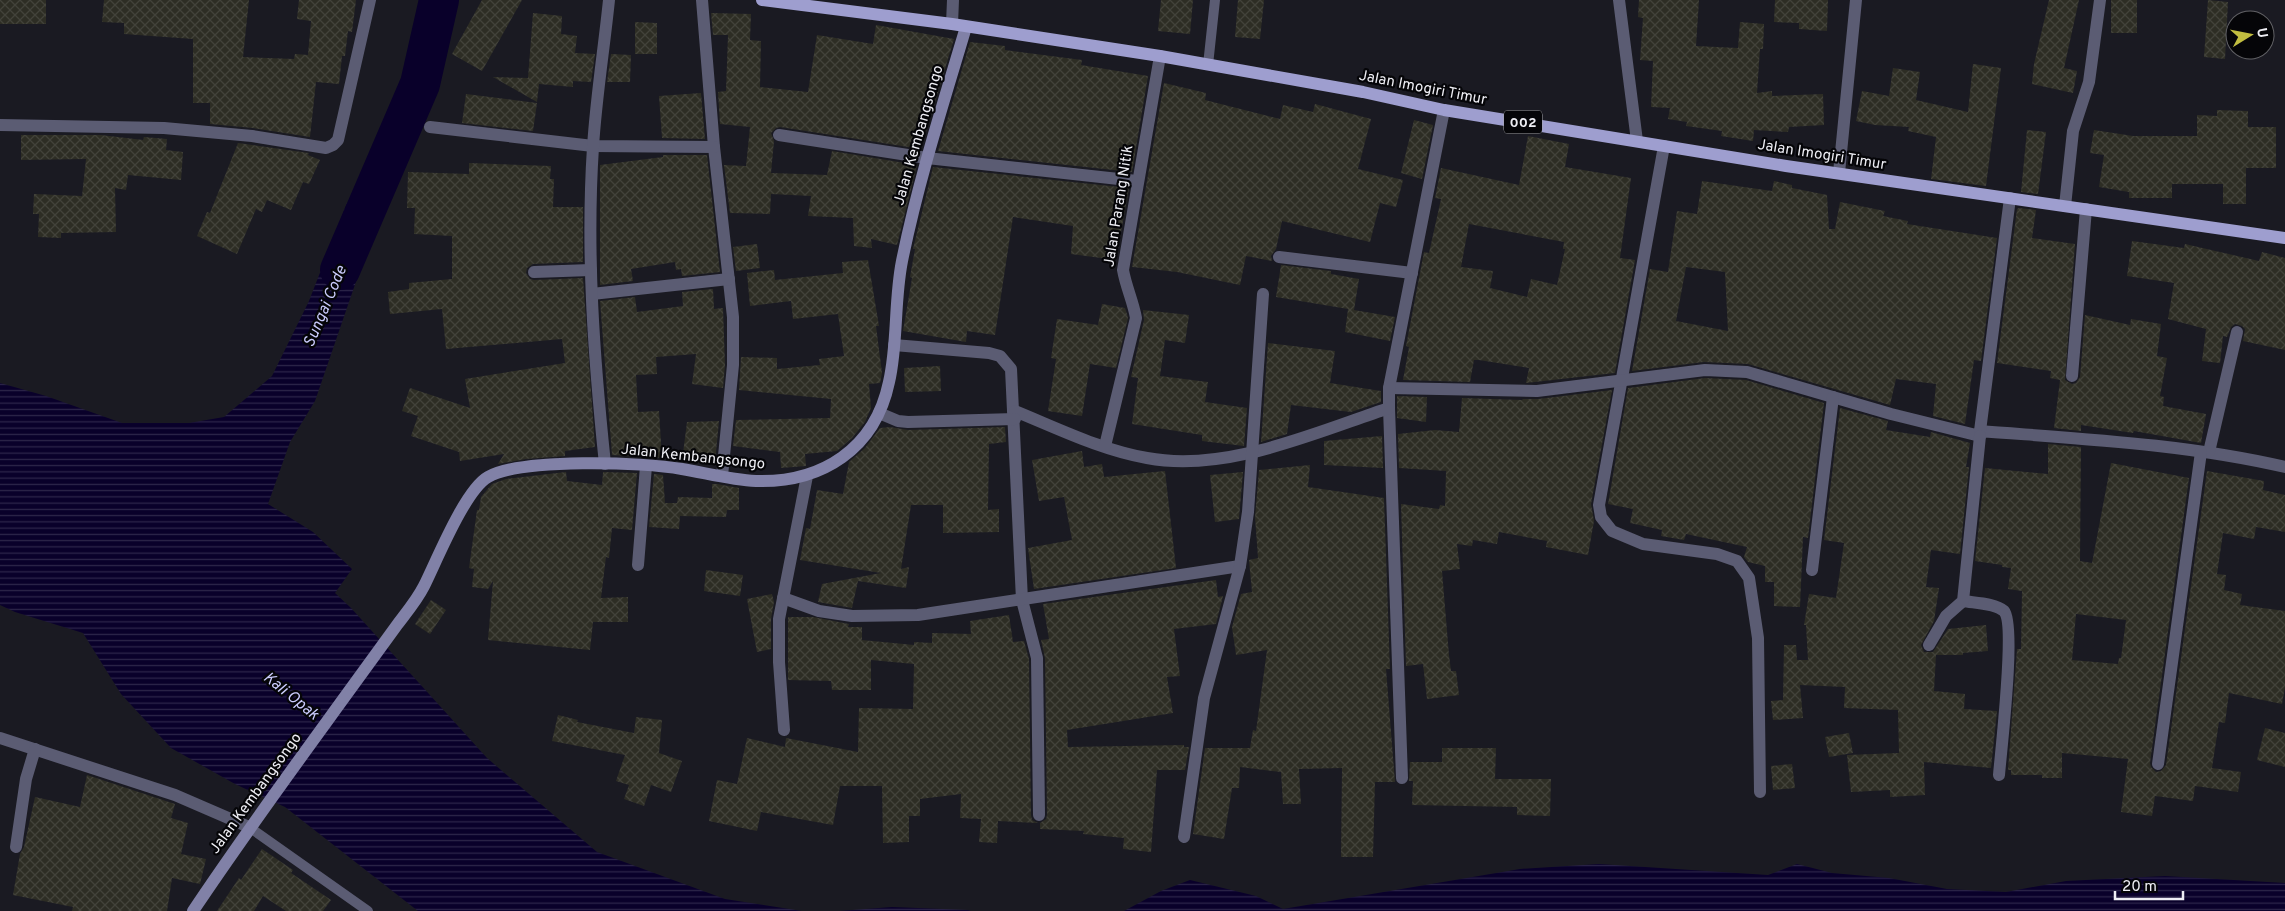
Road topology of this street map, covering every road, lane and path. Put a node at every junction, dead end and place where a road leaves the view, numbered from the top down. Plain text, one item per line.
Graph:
1 (370, 0) edge
2 (609, 0) edge
3 (702, 0) edge
4 (762, 0) edge
5 (953, 0) edge
6 (1215, 0) edge
7 (1619, 0) edge
8 (1856, 0) edge
9 (2100, 0) edge
10 (952, 24) junction
11 (966, 27) junction
12 (1160, 56) junction
13 (1208, 65) junction
14 (1444, 110) junction
15 (0, 125) edge
16 (430, 127) dead end
17 (779, 135) dead end
18 (1637, 141) junction
19 (593, 146) junction
20 (1664, 146) junction
21 (714, 147) junction
22 (927, 158) junction
23 (1839, 173) junction
24 (1137, 181) junction
25 (2010, 198) junction
26 (2065, 206) junction
27 (2086, 209) junction
28 (2285, 238) edge
29 (1279, 257) dead end
30 (591, 270) junction
31 (534, 272) dead end
32 (1412, 273) junction
33 (729, 279) junction
34 (592, 294) junction
35 (1263, 294) dead end
36 (2237, 332) dead end
37 (894, 345) junction
38 (2072, 376) dead end
39 (1622, 380) junction
40 (1389, 388) junction
41 (1832, 397) junction
42 (1389, 408) junction
43 (879, 413) junction
44 (1015, 415) junction
45 (1980, 434) junction
46 (1105, 446) junction
47 (2205, 452) junction
48 (1252, 454) junction
49 (605, 464) junction
50 (646, 466) junction
51 (2285, 467) edge
52 (722, 476) junction
53 (807, 476) junction
54 (638, 565) dead end
55 (1240, 566) junction
56 (1812, 570) dead end
57 (783, 598) junction
58 (1022, 600) junction
59 (1963, 601) junction
60 (1930, 645) dead end
61 (784, 730) dead end
62 (0, 738) edge
63 (36, 749) junction
64 (2158, 764) dead end
65 (1999, 775) dead end
66 (1402, 778) dead end
67 (1760, 792) dead end
68 (1039, 815) dead end
69 (251, 826) junction
70 (1184, 837) dead end
71 (16, 847) dead end
72 (193, 911) edge
73 (368, 911) edge

1 - 15 street
2 - 19 street
3 - 21 street
4 - 10 main road, Jalan Imogiri Timur / 002
5 - 10 street
6 - 13 lane
7 - 18 street
8 - 23 street
9 - 26 street
10 - 11 main road, Jalan Imogiri Timur / 002
11 - 12 main road, Jalan Imogiri Timur / 002
11 - 22 street, Jalan Kembangsongo
12 - 13 main road, Jalan Imogiri Timur / 002
12 - 24 street, Jalan Parang Nitik
13 - 14 main road, Jalan Imogiri Timur / 002
14 - 18 main road, Jalan Imogiri Timur / 002
14 - 32 street
16 - 19 street
17 - 22 street
18 - 20 main road, Jalan Imogiri Timur / 002
19 - 21 street
19 - 30 street
20 - 23 main road, Jalan Imogiri Timur / 002
20 - 39 street
21 - 33 street
22 - 24 street
22 - 37 street, Jalan Kembangsongo
23 - 25 main road, Jalan Imogiri Timur / 002
24 - 46 street, Jalan Parang Nitik
25 - 26 main road, Jalan Imogiri Timur / 002
25 - 45 street
26 - 27 main road, Jalan Imogiri Timur / 002
27 - 28 main road, Jalan Imogiri Timur / 002
27 - 38 street
29 - 32 street
30 - 31 street
30 - 34 street
32 - 40 street
33 - 34 street
33 - 52 street
34 - 49 street
35 - 48 street
36 - 47 street
37 - 43 street, Jalan Kembangsongo
37 - 44 street
39 - 40 street
39 - 41 street
39 - 67 street
40 - 42 street
41 - 45 street
41 - 56 street
42 - 48 street
42 - 66 street
43 - 44 street
43 - 53 street, Jalan Kembangsongo
44 - 46 street
44 - 58 street
45 - 47 street
45 - 59 street
46 - 48 street
47 - 51 street
47 - 64 street
48 - 55 street
49 - 50 street, Jalan Kembangsongo
49 - 69 street, Jalan Kembangsongo
50 - 52 street, Jalan Kembangsongo
50 - 54 street
52 - 53 street, Jalan Kembangsongo
53 - 57 street
55 - 58 street
55 - 70 street
57 - 58 street
57 - 61 street
58 - 68 street
59 - 60 street
59 - 65 street
62 - 63 street
63 - 69 street
63 - 71 street
69 - 72 street, Jalan Kembangsongo
69 - 73 lane

